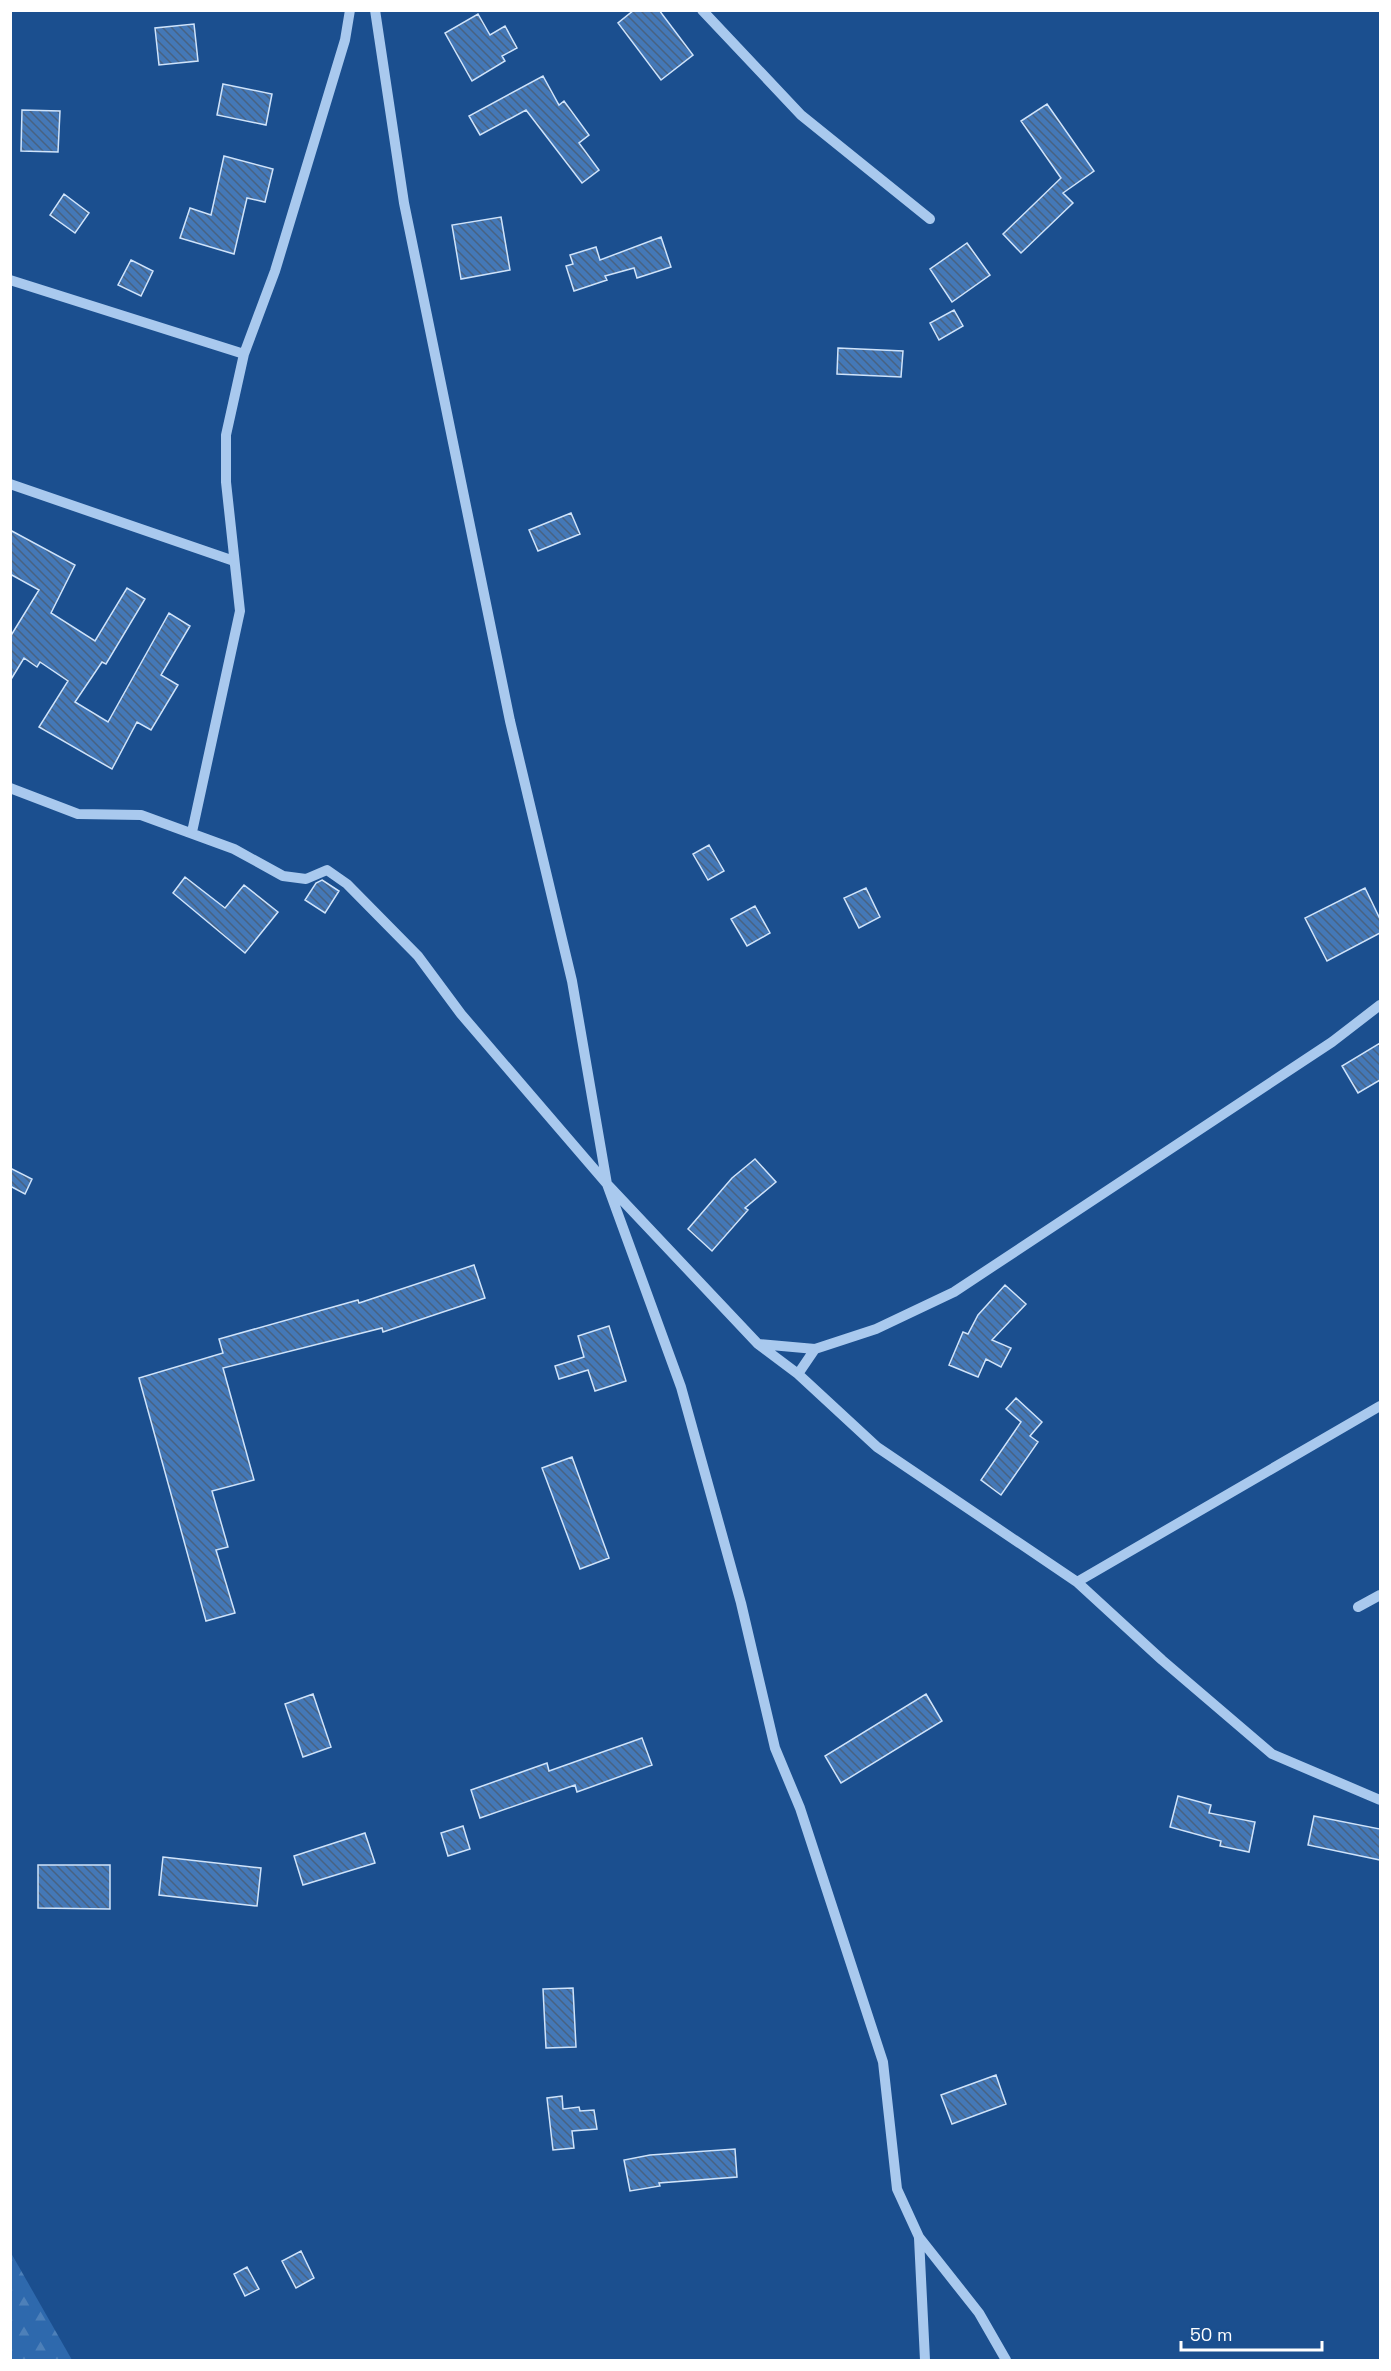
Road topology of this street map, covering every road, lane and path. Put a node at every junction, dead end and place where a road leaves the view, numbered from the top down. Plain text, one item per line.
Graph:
1 (350, 10) edge
2 (375, 10) edge
3 (702, 10) edge
4 (930, 219) dead end
5 (10, 280) edge
6 (244, 354) junction
7 (10, 484) edge
8 (234, 561) junction
9 (10, 788) edge
10 (192, 832) junction
11 (1380, 1005) edge
12 (607, 1184) junction
13 (758, 1344) junction
14 (815, 1348) junction
15 (798, 1374) junction
16 (1380, 1406) edge
17 (1077, 1582) junction
18 (1380, 1594) edge
19 (1358, 1607) dead end
20 (1380, 1800) edge
21 (919, 2237) junction
22 (925, 2361) edge
23 (1006, 2361) edge

1 - 6 street
2 - 12 street
3 - 4 street
5 - 6 street
6 - 8 street
7 - 8 street
8 - 10 street
9 - 10 street
10 - 12 street
11 - 14 street
12 - 13 street
12 - 21 street
13 - 14 street
13 - 15 street
14 - 15 street
15 - 17 street
16 - 17 street
17 - 20 street
18 - 19 street
21 - 22 street
21 - 23 street

